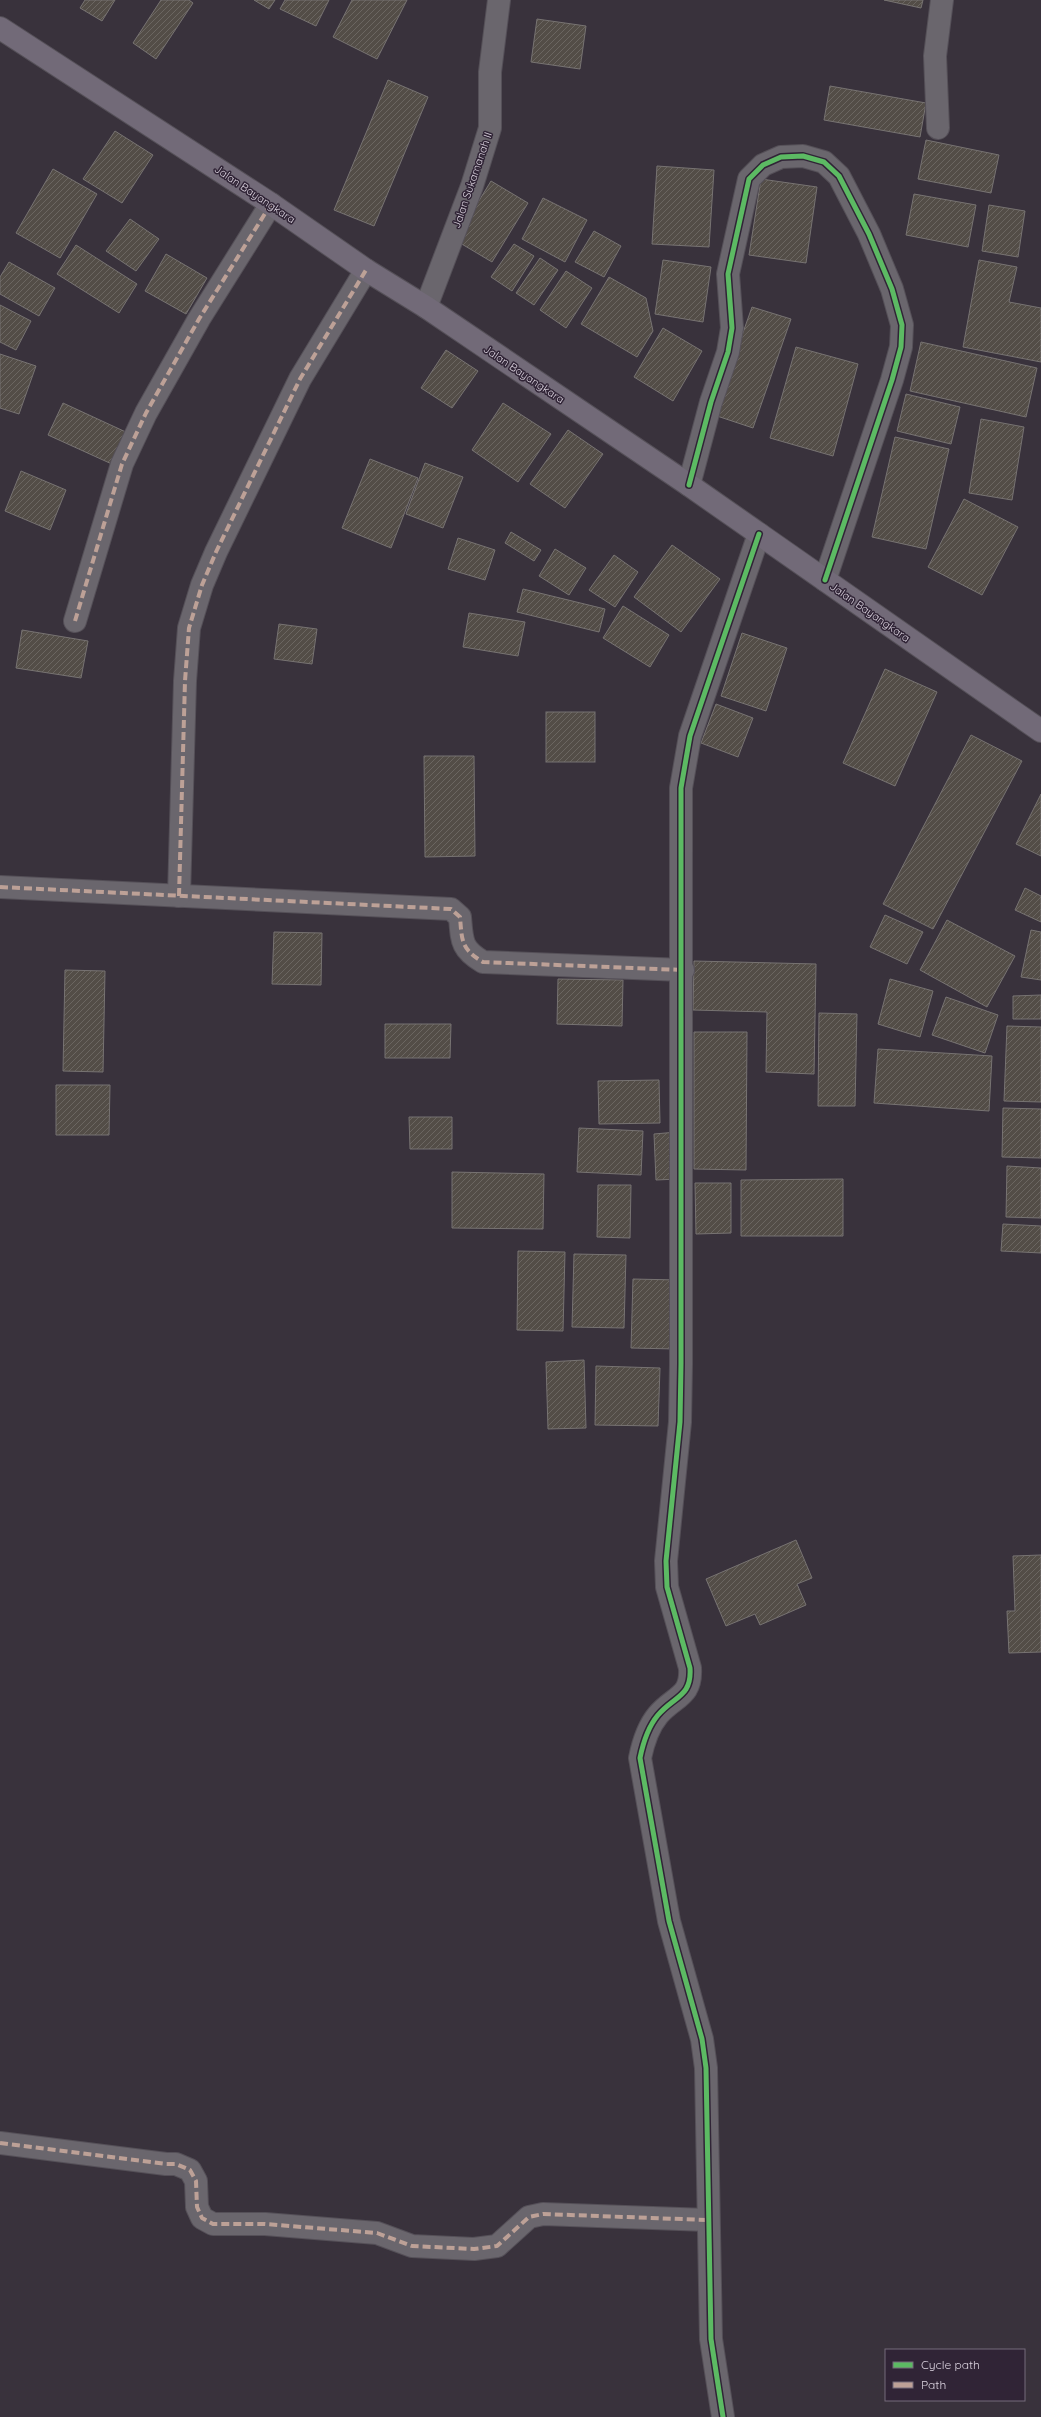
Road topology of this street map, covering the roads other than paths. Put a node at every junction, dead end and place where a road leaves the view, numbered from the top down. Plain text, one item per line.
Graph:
1 (499, 0) edge
2 (942, 0) edge
3 (0, 28) edge
4 (938, 128) dead end
5 (271, 204) junction
6 (366, 270) junction
7 (426, 307) junction
8 (689, 485) junction
9 (759, 534) junction
10 (825, 580) junction
11 (75, 621) dead end
12 (1041, 731) edge
13 (0, 887) edge
14 (178, 896) junction
15 (683, 970) junction
16 (0, 2143) edge
17 (708, 2220) junction
18 (723, 2417) edge

1 - 7 street, Jalan Sukamanah II
2 - 4 street
3 - 5 highway, Jalan Bayangkara
5 - 6 highway, Jalan Bayangkara
5 - 11 street
6 - 7 highway, Jalan Bayangkara
6 - 14 street
7 - 8 highway, Jalan Bayangkara
8 - 9 highway, Jalan Bayangkara
8 - 10 street
9 - 10 highway, Jalan Bayangkara
9 - 15 street
10 - 12 highway, Jalan Bayangkara
13 - 14 street
14 - 15 street
15 - 17 street
16 - 17 street
17 - 18 street

